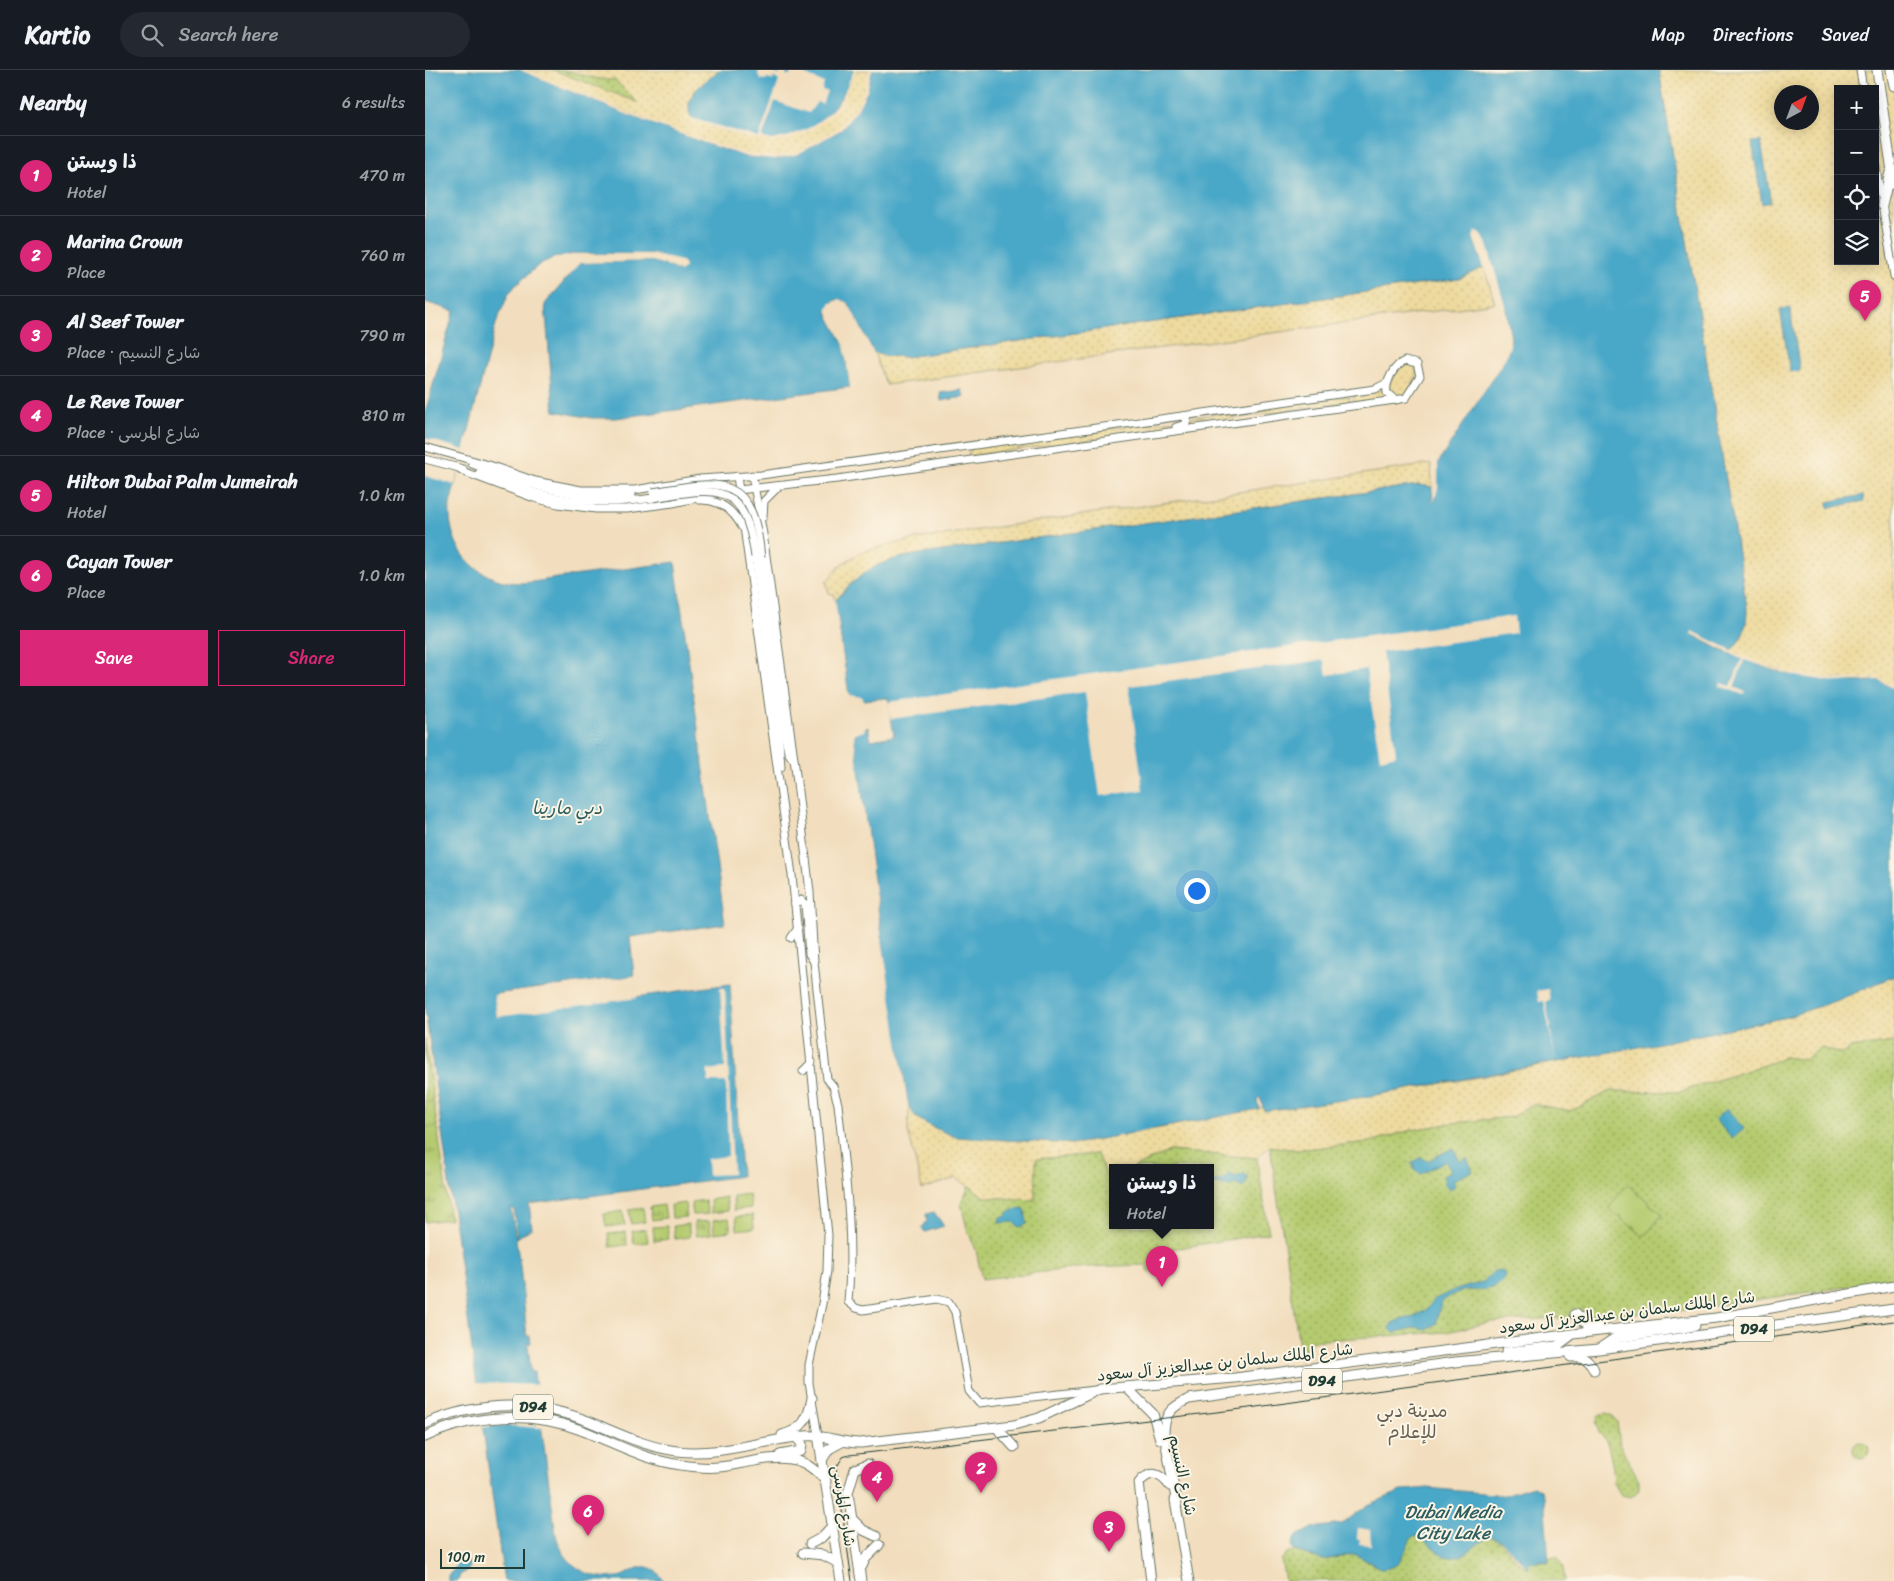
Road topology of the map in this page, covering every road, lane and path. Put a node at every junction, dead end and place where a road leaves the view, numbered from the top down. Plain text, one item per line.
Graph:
1 (1860, 70) edge
2 (1877, 70) edge
3 (1891, 70) edge
4 (1862, 85) edge
5 (1894, 86) edge
6 (1891, 167) junction
7 (1877, 175) edge
8 (1894, 185) edge
9 (1881, 206) junction
10 (1894, 276) edge
11 (1387, 383) junction
12 (1350, 392) junction
13 (1395, 400) junction
14 (1231, 403) dead end
15 (1332, 409) junction
16 (1223, 410) junction
17 (1152, 414) dead end
18 (1183, 416) junction
19 (1162, 419) junction
20 (1140, 437) junction
21 (970, 446) junction
22 (425, 447) edge
23 (462, 458) junction
24 (425, 459) edge
25 (955, 462) junction
26 (460, 468) junction
27 (753, 475) junction
28 (737, 476) junction
29 (779, 485) junction
30 (754, 488) junction
31 (739, 490) junction
32 (653, 495) junction
33 (689, 499) junction
34 (744, 534) junction
35 (763, 534) junction
36 (758, 557) junction
37 (774, 611) junction
38 (781, 619) dead end
39 (755, 659) dead end
40 (763, 668) junction
41 (800, 754) dead end
42 (775, 758) junction
43 (795, 763) junction
44 (770, 765) dead end
45 (778, 776) junction
46 (795, 904) junction
47 (798, 928) junction
48 (791, 938) dead end
49 (814, 962) junction
50 (812, 1062) junction
51 (803, 1072) dead end
52 (1894, 1286) edge
53 (1894, 1309) edge
54 (1575, 1314) dead end
55 (1716, 1318) junction
56 (1622, 1329) junction
57 (1573, 1334) junction
58 (1599, 1349) junction
59 (1541, 1354) junction
60 (1497, 1357) junction
61 (1594, 1370) dead end
62 (1126, 1387) junction
63 (1100, 1389) junction
64 (812, 1398) junction
65 (425, 1424) edge
66 (997, 1428) junction
67 (818, 1435) junction
68 (425, 1437) edge
69 (796, 1437) junction
70 (769, 1442) junction
71 (842, 1442) junction
72 (1014, 1447) dead end
73 (775, 1459) junction
74 (822, 1460) junction
75 (868, 1464) dead end
76 (826, 1481) junction
77 (1170, 1486) junction
78 (1177, 1504) junction
79 (853, 1520) junction
80 (833, 1525) junction
81 (810, 1544) dead end
82 (803, 1553) dead end
83 (838, 1563) junction
84 (859, 1570) junction
85 (841, 1581) edge
86 (861, 1581) edge
87 (1151, 1581) edge
88 (1189, 1581) edge

1 - 4 street
2 - 6 main road
3 - 5 main road
6 - 8 main road
6 - 9 main road
7 - 9 street
9 - 10 street
11 - 12 street
11 - 13 street
11 - 13 street
12 - 15 street
12 - 16 street
13 - 15 street
14 - 16 street
15 - 20 street
16 - 18 street
17 - 19 street
18 - 19 street
18 - 20 street
19 - 21 street
20 - 25 street
21 - 25 street
21 - 27 street
22 - 23 street
23 - 28 street
23 - 32 street
24 - 26 street
25 - 29 street
26 - 32 street
26 - 33 street
27 - 28 street
27 - 30 street
28 - 31 street
29 - 30 street
29 - 35 street
30 - 31 street
30 - 35 street
31 - 33 street
31 - 34 street
32 - 36 street, bridge
33 - 34 street
34 - 40 street
35 - 37 street
36 - 43 street
36 - 45 street
37 - 38 street
37 - 43 street
39 - 40 street
40 - 42 street
41 - 43 street
42 - 44 street
42 - 45 street
43 - 49 street
45 - 46 street
46 - 47 street
46 - 49 street
47 - 48 street
47 - 50 street
49 - 63 street
50 - 51 street
50 - 64 street
52 - 55 main road, شارع الملك سلمان بن عبدالعزيز آل سعود / D94
53 - 58 main road, شارع الملك سلمان بن عبدالعزيز آل سعود / D94
54 - 56 main road
55 - 56 main road, شارع الملك سلمان بن عبدالعزيز آل سعود / D94
55 - 58 main road
56 - 57 main road, شارع الملك سلمان بن عبدالعزيز آل سعود / D94
57 - 60 main road
57 - 62 main road, شارع الملك سلمان بن عبدالعزيز آل سعود / D94
58 - 59 main road, شارع الملك سلمان بن عبدالعزيز آل سعود / D94
59 - 60 main road, شارع الملك سلمان بن عبدالعزيز آل سعود / D94
59 - 61 main road
60 - 78 main road, شارع الملك سلمان بن عبدالعزيز آل سعود / D94
62 - 63 main road, شارع الملك سلمان بن عبدالعزيز آل سعود / D94
62 - 77 main road, شارع النسيم
63 - 66 main road, شارع الملك سلمان بن عبدالعزيز آل سعود / D94
64 - 67 street
64 - 70 main road
65 - 70 main road, شارع الملك سلمان بن عبدالعزيز آل سعود / D94
66 - 71 main road, شارع الملك سلمان بن عبدالعزيز آل سعود / D94
66 - 72 main road
67 - 69 main road, شارع الملك سلمان بن عبدالعزيز آل سعود / D94
67 - 71 main road, شارع الملك سلمان بن عبدالعزيز آل سعود / D94
67 - 74 main road, شارع المرسى
68 - 73 main road, D94
69 - 70 main road, شارع الملك سلمان بن عبدالعزيز آل سعود / D94
69 - 73 main road
71 - 74 main road
73 - 76 main road
74 - 76 main road, شارع المرسى
75 - 79 main road, شارع المرسى
76 - 80 main road, شارع المرسى
77 - 78 main road, شارع النسيم
77 - 87 main road
78 - 88 main road, شارع النسيم
79 - 84 main road, شارع المرسى
79 - 84 main road
80 - 81 main road
80 - 83 main road, شارع المرسى
82 - 83 main road
83 - 85 main road, شارع المرسى
84 - 86 main road, شارع المرسى

